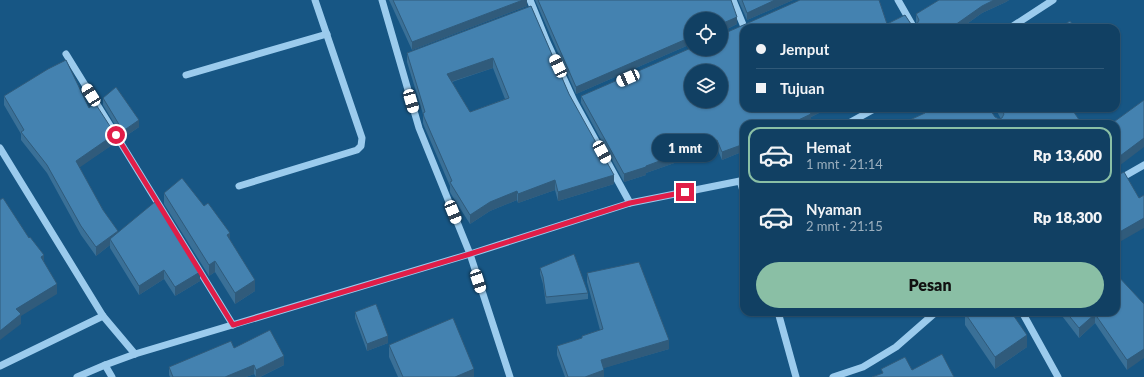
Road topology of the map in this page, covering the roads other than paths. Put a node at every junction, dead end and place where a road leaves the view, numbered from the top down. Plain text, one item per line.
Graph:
1 (315, 0) edge
2 (382, 0) edge
3 (530, 0) edge
4 (734, 0) edge
5 (898, 0) edge
6 (1053, 0) edge
7 (534, 9) junction
8 (526, 12) edge
9 (743, 24) edge
10 (912, 24) edge
11 (1016, 24) edge
12 (327, 34) junction
13 (66, 54) dead end
14 (407, 57) edge
15 (399, 60) junction
16 (186, 75) dead end
17 (869, 112) edge
18 (854, 120) edge
19 (0, 148) edge
20 (1144, 165) edge
21 (1120, 179) edge
22 (740, 180) edge
23 (239, 186) dead end
24 (630, 203) junction
25 (470, 254) junction
26 (102, 316) junction
27 (779, 316) edge
28 (931, 316) edge
29 (1024, 316) edge
30 (233, 325) junction
31 (136, 354) junction
32 (106, 365) junction
33 (0, 366) edge
34 (77, 377) edge
35 (112, 377) edge
36 (510, 377) edge
37 (796, 377) edge
38 (833, 377) edge
39 (1058, 377) edge

1 - 12 street
2 - 15 street
3 - 7 street
4 - 9 street
5 - 10 street
6 - 11 street
7 - 8 street
7 - 24 street
12 - 16 street
12 - 23 street
13 - 30 street
14 - 15 street
15 - 25 street
17 - 18 street
19 - 26 street
20 - 21 street
22 - 24 street
24 - 25 street
25 - 30 street
25 - 36 street
26 - 31 street
26 - 33 street
27 - 37 street
28 - 38 street
29 - 39 street
30 - 31 street
31 - 32 street
32 - 34 street
32 - 35 street

